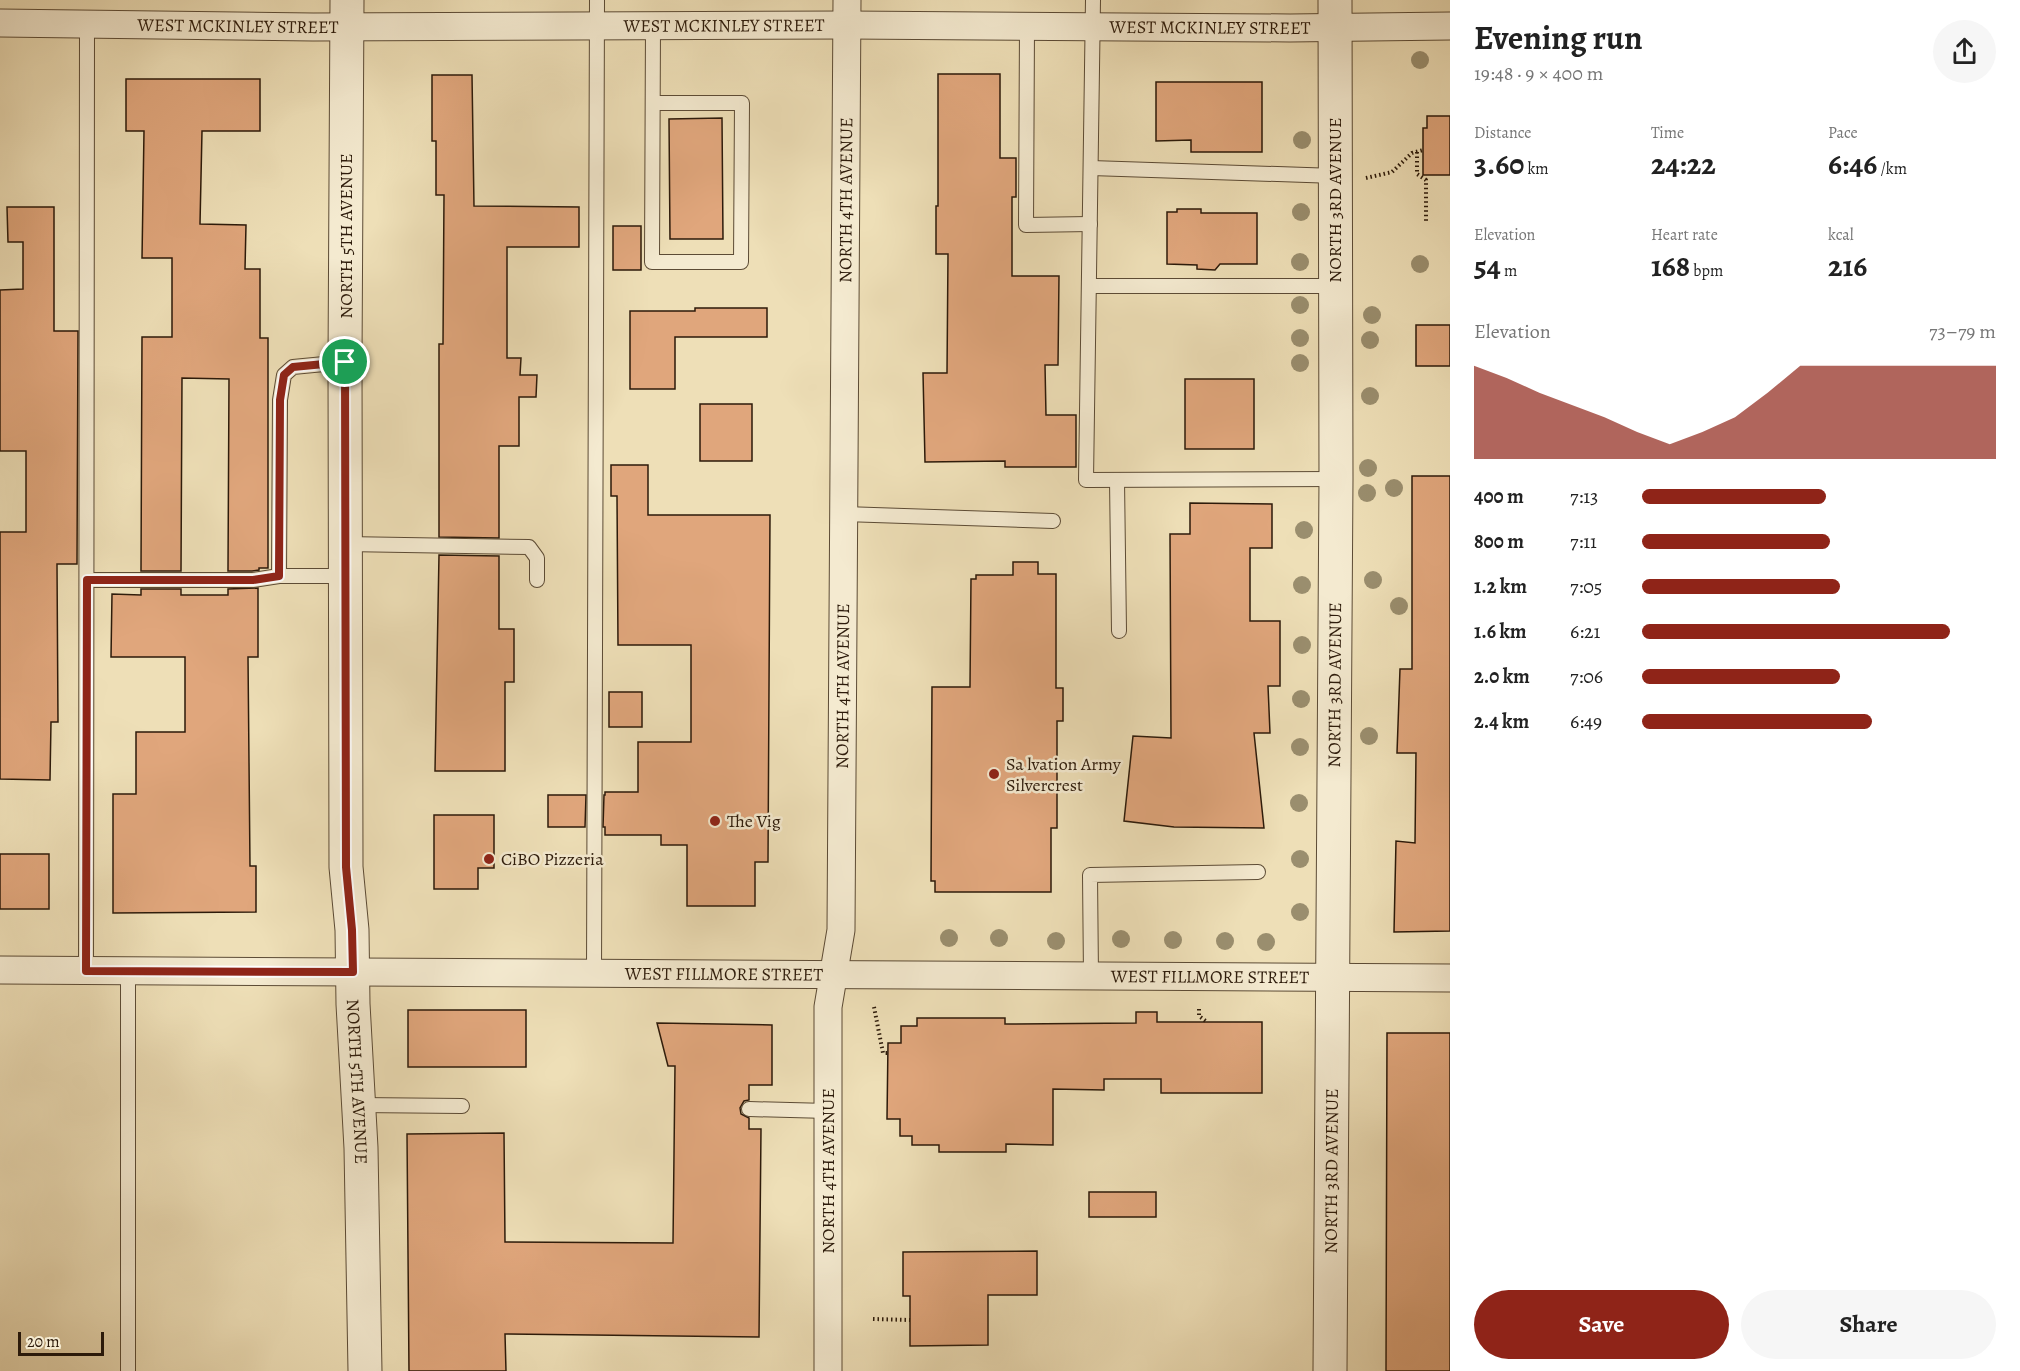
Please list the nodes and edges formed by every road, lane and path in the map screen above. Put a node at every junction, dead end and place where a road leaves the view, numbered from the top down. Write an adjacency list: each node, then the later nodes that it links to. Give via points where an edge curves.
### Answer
1 (848, 12): 8 (street, WEST MCKINLEY STREET); 9 (street, WEST MCKINLEY STREET); 23 (street, NORTH 4TH AVENUE)
2 (597, 13): 4 (street, WEST MCKINLEY STREET); 8 (street, WEST MCKINLEY STREET); 35 (lane)
3 (1093, 13): 5 (street, WEST MCKINLEY STREET); 9 (street, WEST MCKINLEY STREET); 14 (lane)
4 (347, 14): 7 (street, WEST MCKINLEY STREET); 20 (street, NORTH 5TH AVENUE)
5 (1335, 14): 10 (street, WEST MCKINLEY STREET); 15 (street, NORTH 3RD AVENUE)
6 (0, 22): 7 (street, WEST MCKINLEY STREET)
7 (87, 23): 27 (lane)
8 (653, 26): 11 (lane)
9 (1027, 26): 17 (lane, via 1026,225)
10 (1450, 26)
11 (653, 103): 11 (lane, via 652,262 741,262 742,103)
12 (1423, 150): 13 (path)
13 (1417, 152): 15 (path, via 1392,172); 16 (path, via 1417,174 1426,180)
14 (1091, 168): 15 (lane); 17 (lane)
15 (1349, 177): 19 (street, NORTH 3RD AVENUE)
16 (1426, 222)
17 (1090, 224): 18 (lane)
18 (1089, 286): 19 (lane); 22 (lane, via 1086,480)
19 (1336, 286): 21 (street, NORTH 3RD AVENUE)
20 (345, 362): 25 (street, NORTH 5TH AVENUE); 26 (lane, via 293,367 284,375 280,400)
21 (1336, 479): 22 (lane); 38 (street, NORTH 3RD AVENUE)
22 (1117, 480): 29 (lane)
23 (844, 514): 24 (lane); 36 (street, NORTH 4TH AVENUE, via 841,930)
24 (1053, 521)
25 (345, 560): 26 (lane); 28 (lane, via 529,547 537,558); 34 (street, NORTH 5TH AVENUE, via 346,867)
26 (279, 576): 27 (lane, via 253,580)
27 (87, 580): 32 (lane)
28 (537, 580)
29 (1119, 631)
30 (1258, 872): 37 (lane, via 1090,875)
31 (0, 970): 32 (street, WEST FILLMORE STREET)
32 (86, 971): 33 (street, WEST FILLMORE STREET)
33 (128, 971): 34 (street, WEST FILLMORE STREET); 50 (lane)
34 (353, 972): 35 (street, WEST FILLMORE STREET); 44 (street, NORTH 5TH AVENUE)
35 (594, 974): 36 (street, WEST FILLMORE STREET)
36 (834, 975): 37 (street, WEST FILLMORE STREET); 47 (street, NORTH 4TH AVENUE, via 828,1007)
37 (1091, 976): 38 (street, WEST FILLMORE STREET)
38 (1332, 977): 39 (street, WEST FILLMORE STREET); 53 (street, NORTH 3RD AVENUE)
39 (1450, 978)
40 (874, 1007): 43 (path, via 883,1053)
41 (1199, 1009): 42 (path, via 1199,1016)
42 (1207, 1022)
43 (888, 1053)
44 (359, 1105): 45 (lane); 51 (street, NORTH 5TH AVENUE)
45 (462, 1106)
46 (749, 1109): 47 (lane)
47 (828, 1111): 52 (street, NORTH 4TH AVENUE)
48 (873, 1319): 49 (path)
49 (910, 1320)
50 (128, 1371)
51 (365, 1371)
52 (828, 1371)
53 (1330, 1371)

